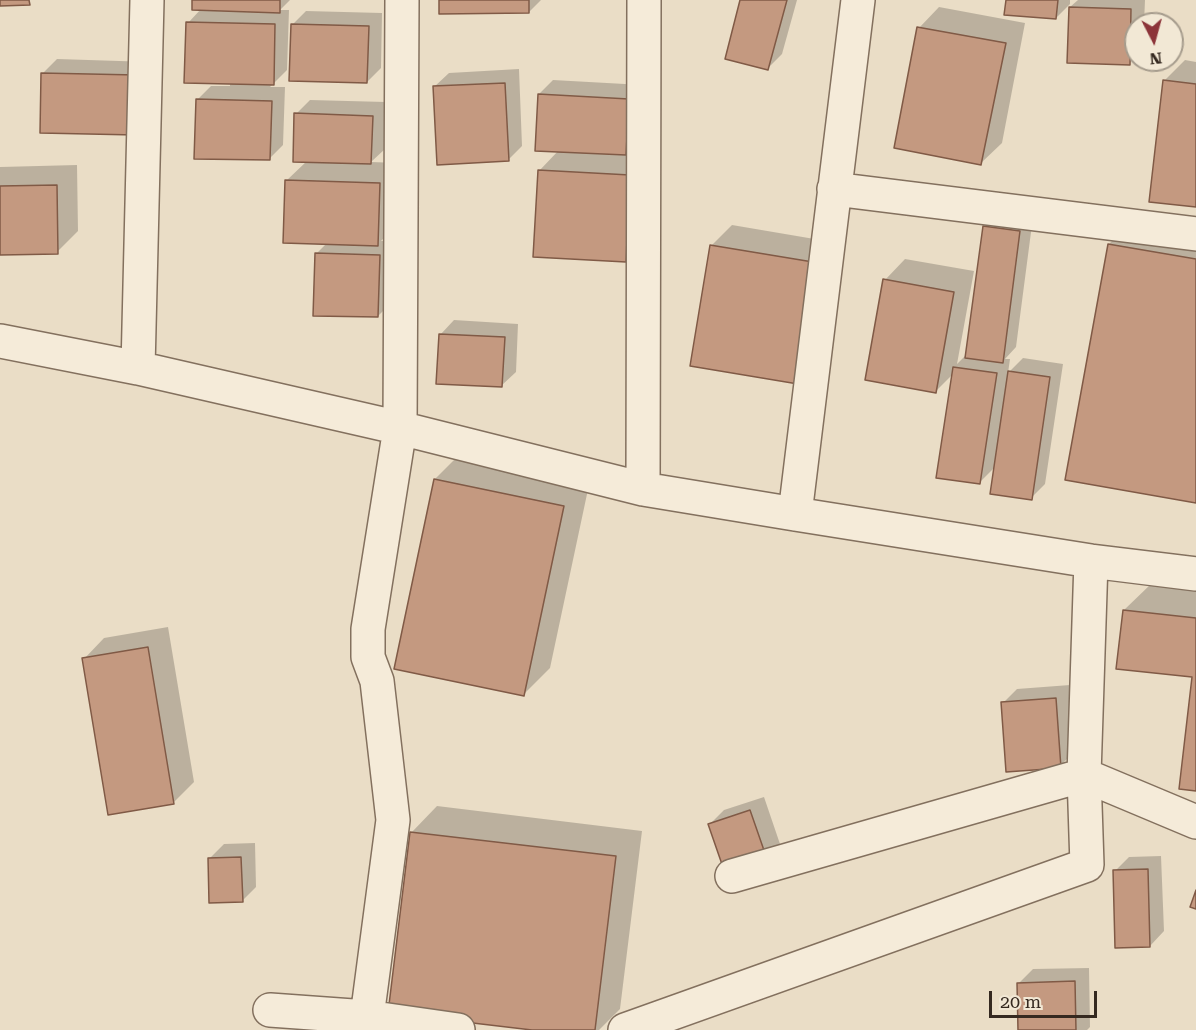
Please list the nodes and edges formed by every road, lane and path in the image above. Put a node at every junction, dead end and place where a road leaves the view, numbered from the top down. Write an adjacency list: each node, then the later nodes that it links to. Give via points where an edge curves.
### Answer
1 (147, 0): 8 (street)
2 (402, 0): 9 (street)
3 (644, 0): 10 (street)
4 (858, 0): 5 (street)
5 (834, 189): 6 (street); 11 (street)
6 (1196, 234)
7 (0, 341): 8 (street)
8 (138, 368): 9 (street)
9 (400, 428): 10 (street); 18 (street, via 368,629 368,657 379,699 393,820)
10 (643, 489): 11 (street)
11 (795, 514): 12 (street)
12 (1091, 561): 13 (street); 14 (street)
13 (1196, 574)
14 (1084, 775): 15 (street); 16 (street); 20 (street, via 1087,865)
15 (1196, 822)
16 (732, 876)
17 (270, 1010): 18 (street)
18 (367, 1017): 19 (street)
19 (458, 1030)
20 (625, 1030)

